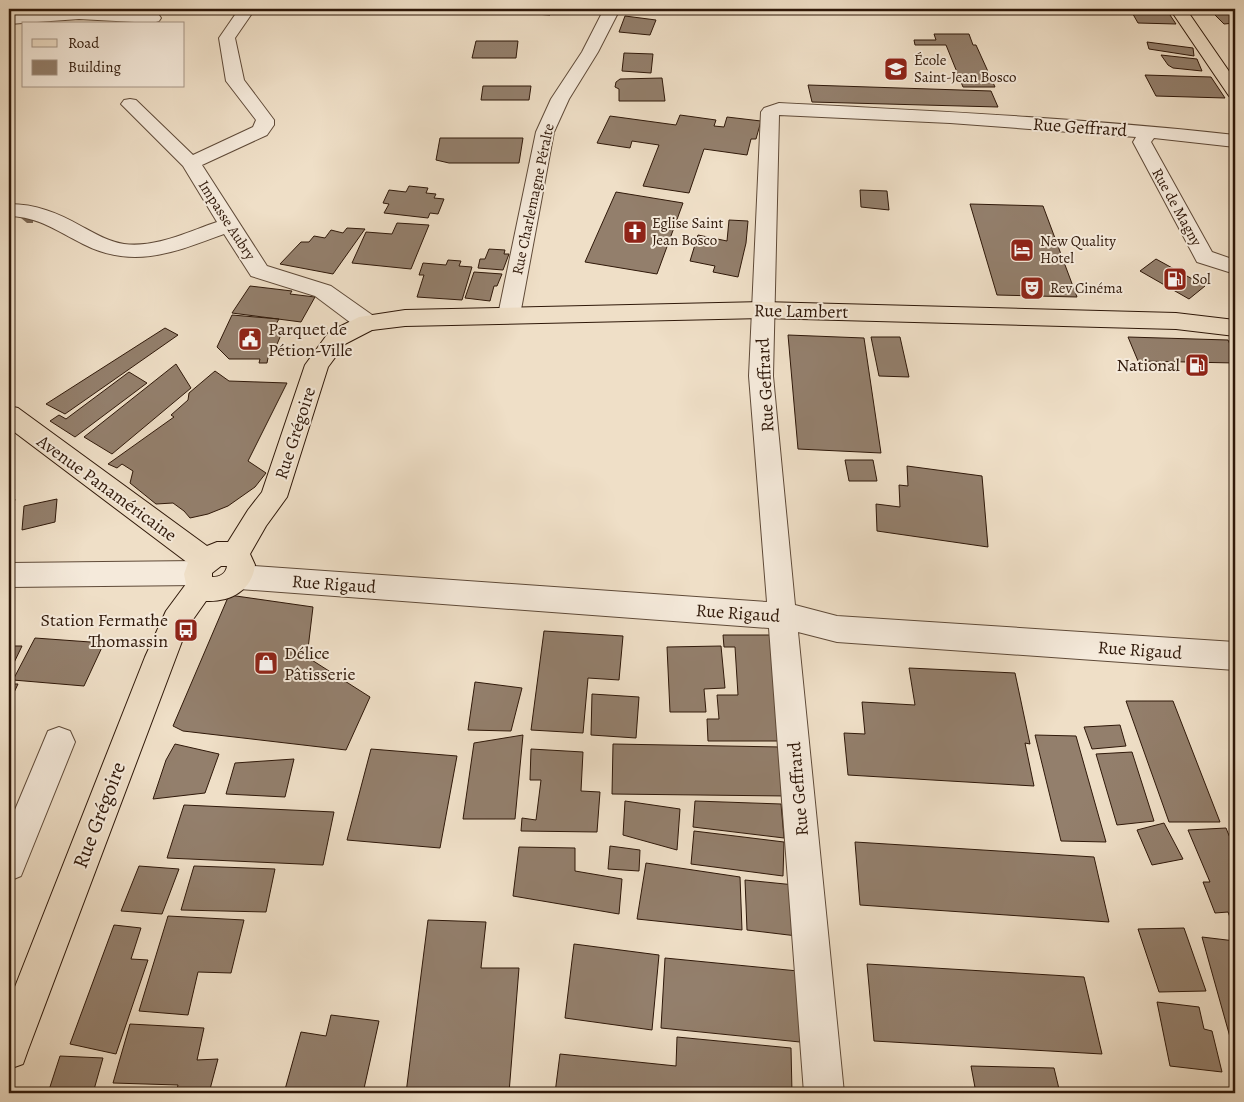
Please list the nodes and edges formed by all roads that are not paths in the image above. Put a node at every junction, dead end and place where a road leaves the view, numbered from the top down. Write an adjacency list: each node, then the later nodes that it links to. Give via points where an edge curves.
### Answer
1 (247, 9): 13 (street, via 227,38 235,81 265,120 265,125 260,131)
2 (612, 9): 18 (street, Rue Charlemagne Péralte, via 560,99 545,132)
3 (1178, 9): 9 (main road)
4 (1195, 9): 8 (main road)
5 (81, 11): 6 (street); 7 (street)
6 (153, 18)
7 (9, 19)
8 (1235, 68)
9 (1235, 92)
10 (130, 104): 13 (street, Impasse Aubry)
11 (1154, 132): 12 (street, Rue Geffrard); 16 (street, Rue de Magny, via 1146,135 1142,142 1204,257); 17 (street, Rue Geffrard, via 779,108 770,112)
12 (1235, 141)
13 (191, 163): 15 (street, Impasse Aubry)
14 (9, 210): 15 (street, via 45,215 102,246 124,251 149,251)
15 (228, 225): 19 (street, Impasse Aubry, via 259,270 323,291)
16 (1235, 267)
17 (763, 310): 18 (main road, Rue Lambert); 20 (main road, Rue Lambert, via 1176,321); 25 (street, Rue Geffrard, via 761,376)
18 (509, 315): 19 (main road, Rue Lambert, via 405,318)
19 (367, 323): 22 (main road, Rue Grégoire, via 338,338 317,365 274,497 257,518)
20 (1235, 328)
21 (9, 415): 23 (main road, Avenue Panaméricaine)
22 (237, 566): 23 (main road, via 217,554); 25 (street, Rue Rigaud)
23 (201, 573): 24 (street); 29 (main road, Rue Grégoire, via 160,657)
24 (9, 575)
25 (784, 616): 26 (street, Rue Rigaud, via 837,629); 30 (street, Rue Geffrard)
26 (1235, 656)
27 (59, 742): 28 (street)
28 (9, 864)
29 (9, 1050)
30 (824, 1093)

